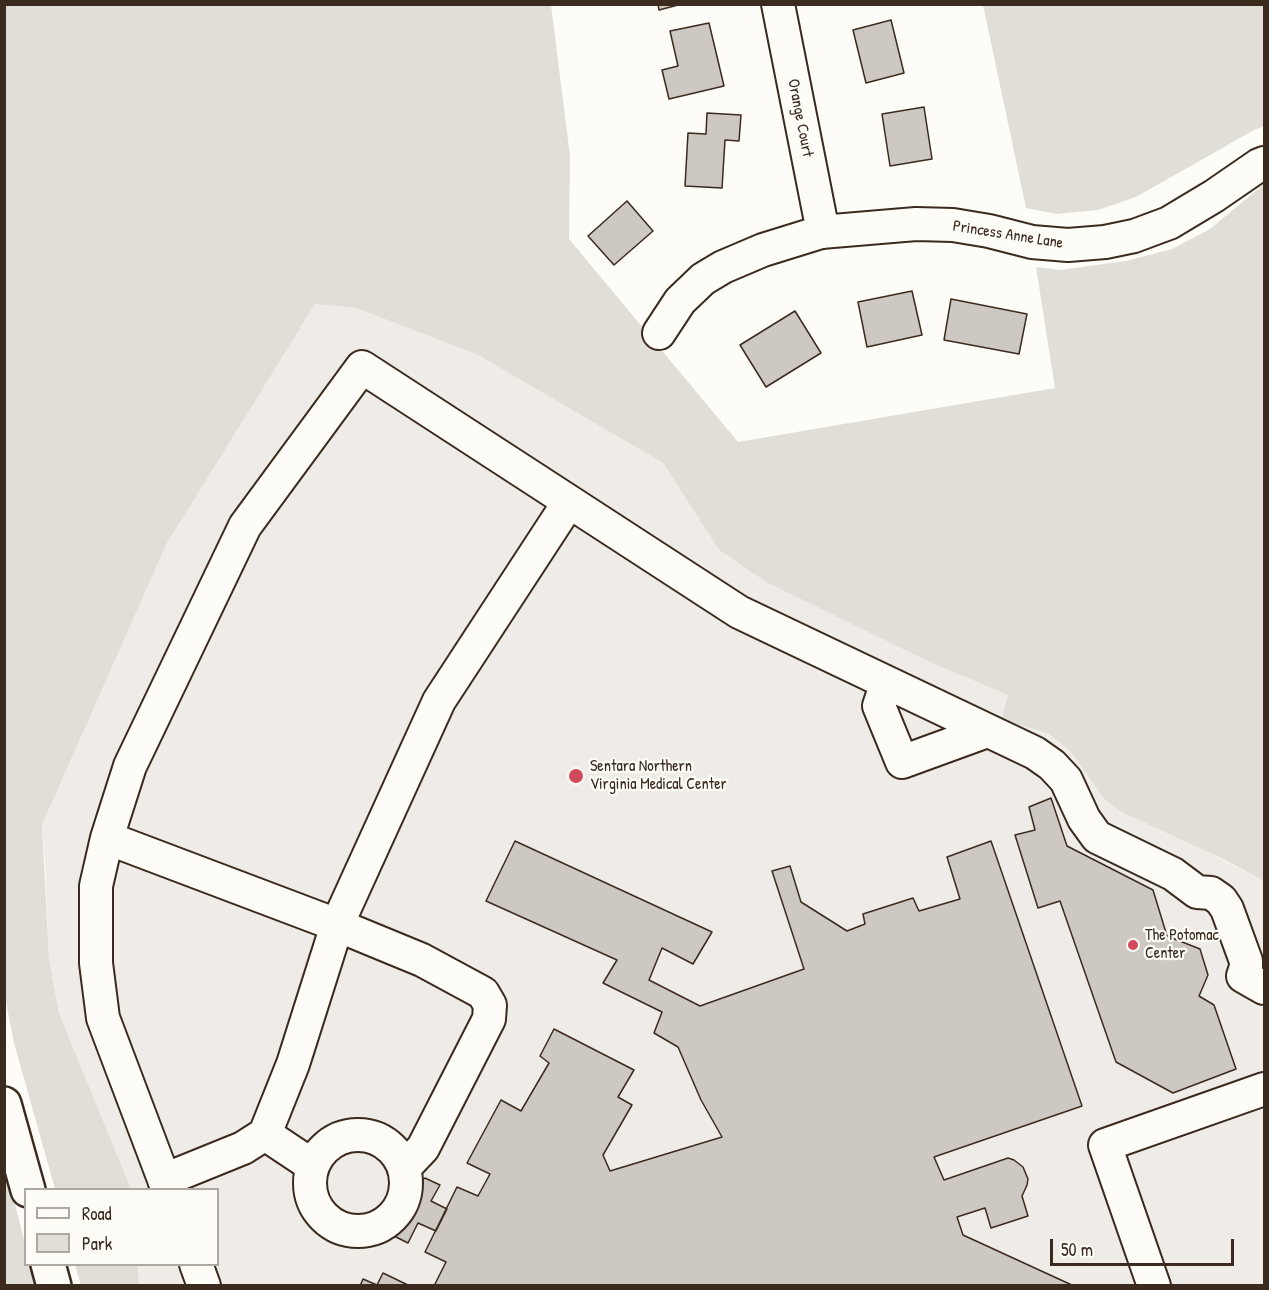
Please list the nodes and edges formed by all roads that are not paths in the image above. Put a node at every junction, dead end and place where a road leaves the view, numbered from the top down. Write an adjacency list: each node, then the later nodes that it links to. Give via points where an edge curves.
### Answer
1 (778, 4): 3 (street, Orange Court)
2 (1264, 163): 3 (street, Princess Anne Lane, via 1168,223 1105,242 1032,242 953,225)
3 (823, 232): 4 (street, Princess Anne Lane, via 763,250 712,273 680,301)
4 (659, 333)
5 (569, 502): 6 (street, via 738,612); 8 (street, via 362,367 245,526 130,766); 9 (street, via 439,701)
6 (891, 685): 7 (street); 7 (street, via 879,706 902,762)
7 (987, 731): 10 (street, via 1052,765 1066,780 1097,837 1173,874 1197,892 1211,893 1221,900 1246,961 1243,976)
8 (108, 838): 9 (street); 16 (street, via 96,886 96,963 103,1018)
9 (337, 925): 13 (street, via 293,1064); 15 (street, via 422,960 483,993 490,1005 489,1019 423,1148)
10 (1264, 988)
11 (1264, 1089): 22 (street, via 1105,1145)
12 (4, 1104): 17 (highway)
13 (265, 1134): 14 (street); 16 (street)
14 (313, 1166): 15 (street, via 320,1153 339,1138 365,1135 389,1146); 15 (street, via 310,1185 317,1208 335,1225 356,1231 371,1229 392,1216 405,1194)
15 (404, 1168)
16 (166, 1185)
17 (27, 1188)
18 (49, 1266): 20 (highway)
19 (197, 1266): 21 (street)
20 (54, 1286)
21 (204, 1286)
22 (1154, 1286)

